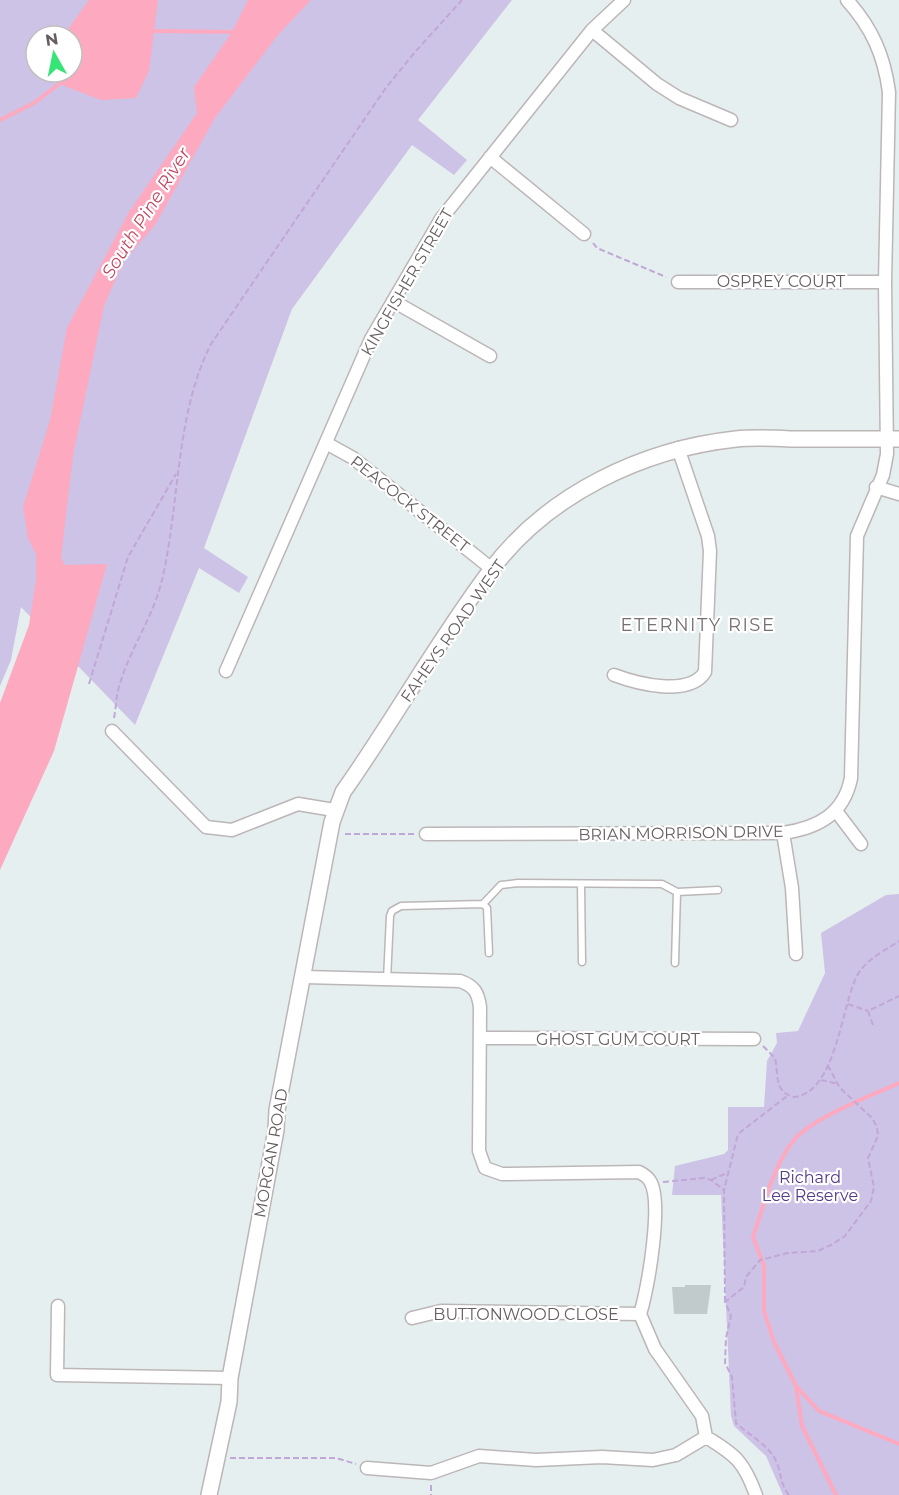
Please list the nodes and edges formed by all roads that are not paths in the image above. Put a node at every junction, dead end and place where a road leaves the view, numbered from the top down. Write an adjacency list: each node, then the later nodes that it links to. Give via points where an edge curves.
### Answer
1 (624, 0): 3 (street, KINGFISHER STREET)
2 (847, 0): 8 (street, via 874,37 885,64 889,92)
3 (592, 30): 4 (street, via 657,84); 5 (street, KINGFISHER STREET)
4 (731, 120)
5 (490, 157): 6 (street); 9 (street, KINGFISHER STREET, via 441,219)
6 (584, 234)
7 (678, 282): 8 (street, OSPREY COURT)
8 (885, 282): 11 (street)
9 (393, 301): 10 (street); 12 (street, KINGFISHER STREET, via 371,339)
10 (490, 356)
11 (893, 439): 13 (street, FAHEYS ROAD WEST, via 738,438); 14 (street)
12 (326, 442): 16 (street, PEACOCK STREET, via 353,458); 17 (street, KINGFISHER STREET)
13 (678, 448): 16 (street, FAHEYS ROAD WEST, via 599,480 560,505); 18 (street, via 710,551 705,672 699,682 685,686 638,684)
14 (876, 487): 15 (street); 21 (street, via 857,536 851,778 843,803)
15 (899, 494)
16 (492, 569): 20 (street, FAHEYS ROAD WEST)
17 (226, 671)
18 (614, 675)
19 (112, 731): 20 (street, via 206,827 232,830 298,804)
20 (334, 810): 33 (street, MORGAN ROAD)
21 (836, 811): 22 (street, BRIAN MORRISON DRIVE, via 813,827); 24 (street)
22 (783, 833): 23 (street, BRIAN MORRISON DRIVE); 30 (street, via 792,888)
23 (426, 834)
24 (861, 844)
25 (581, 885): 27 (lane, via 662,884); 28 (lane, via 501,885); 31 (lane)
26 (718, 890): 27 (lane)
27 (677, 892): 32 (lane)
28 (483, 904): 29 (lane, via 487,908); 34 (lane, via 396,908 390,916)
29 (489, 953)
30 (796, 954)
31 (582, 962)
32 (675, 963)
33 (304, 977): 34 (street); 40 (street, MORGAN ROAD)
34 (387, 980): 35 (street, via 469,984 478,997)
35 (482, 1038): 36 (street, GHOST GUM COURT); 38 (street, via 479,1151 485,1168 502,1174 639,1172 651,1184 653,1244)
36 (754, 1039)
37 (58, 1306): 40 (street, via 57,1375)
38 (640, 1314): 39 (street, BUTTONWOOD CLOSE, via 441,1311); 41 (street, via 655,1349 702,1416)
39 (411, 1318)
40 (230, 1378): 43 (street, MORGAN ROAD, via 230,1402)
41 (706, 1437): 42 (street, via 676,1455 653,1460 479,1456 431,1473); 44 (street, via 743,1464)
42 (367, 1468)
43 (209, 1495)
44 (756, 1495)

